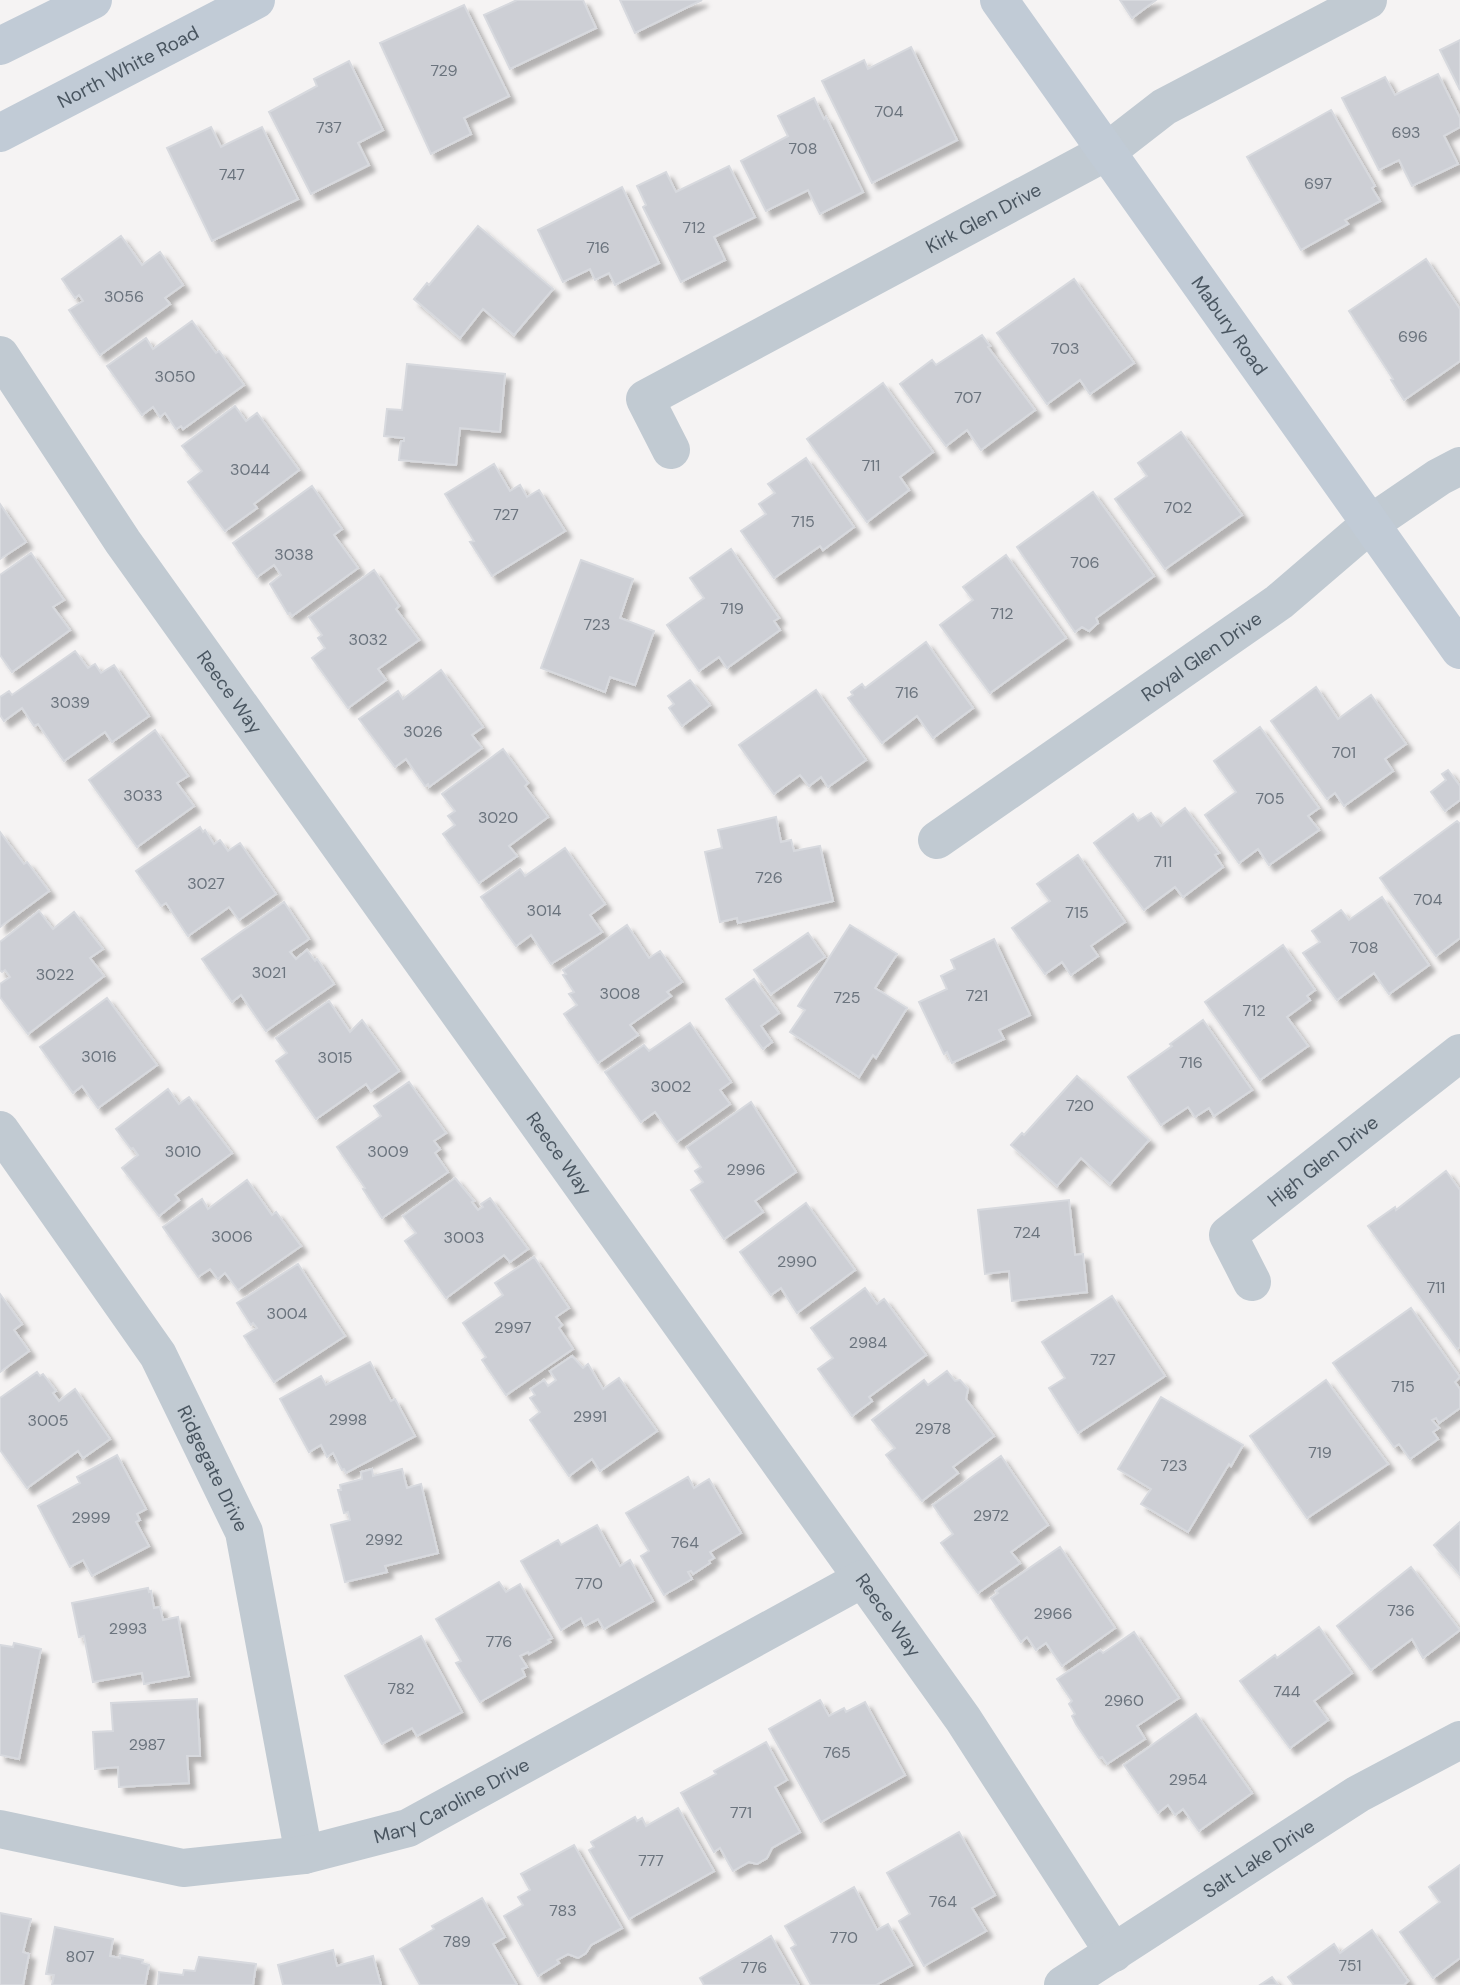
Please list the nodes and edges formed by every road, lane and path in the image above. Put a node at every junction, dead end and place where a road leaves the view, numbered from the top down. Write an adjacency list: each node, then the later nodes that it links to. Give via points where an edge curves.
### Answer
1 (93, 0): 5 (main road)
2 (256, 0): 6 (main road, North White Road)
3 (999, 0): 7 (main road, Mabury Road)
4 (1368, 0): 7 (street, Kirk Glen Drive, via 1164,107)
5 (0, 46)
6 (0, 133)
7 (1106, 152): 9 (street, Kirk Glen Drive, via 645,399); 11 (main road, Mabury Road)
8 (0, 355): 17 (street, Reece Way, via 122,542)
9 (671, 450)
10 (1460, 467): 11 (street, Royal Glen Drive)
11 (1370, 524): 12 (main road, Mabury Road); 13 (street, Royal Glen Drive, via 1279,602)
12 (1460, 650)
13 (937, 840)
14 (1460, 1053): 16 (street, High Glen Drive, via 1228,1235)
15 (0, 1130): 20 (street, Ridgegate Drive, via 158,1355 244,1532)
16 (1252, 1282)
17 (862, 1579): 20 (street, Mary Caroline Drive, via 408,1828); 21 (street, Reece Way, via 963,1719)
18 (1460, 1740): 21 (street, Salt Lake Drive, via 1358,1794)
19 (0, 1829): 20 (street, Mary Caroline Drive, via 183,1868)
20 (304, 1855)
21 (1114, 1953): 22 (street, Salt Lake Drive)
22 (1063, 1985)

